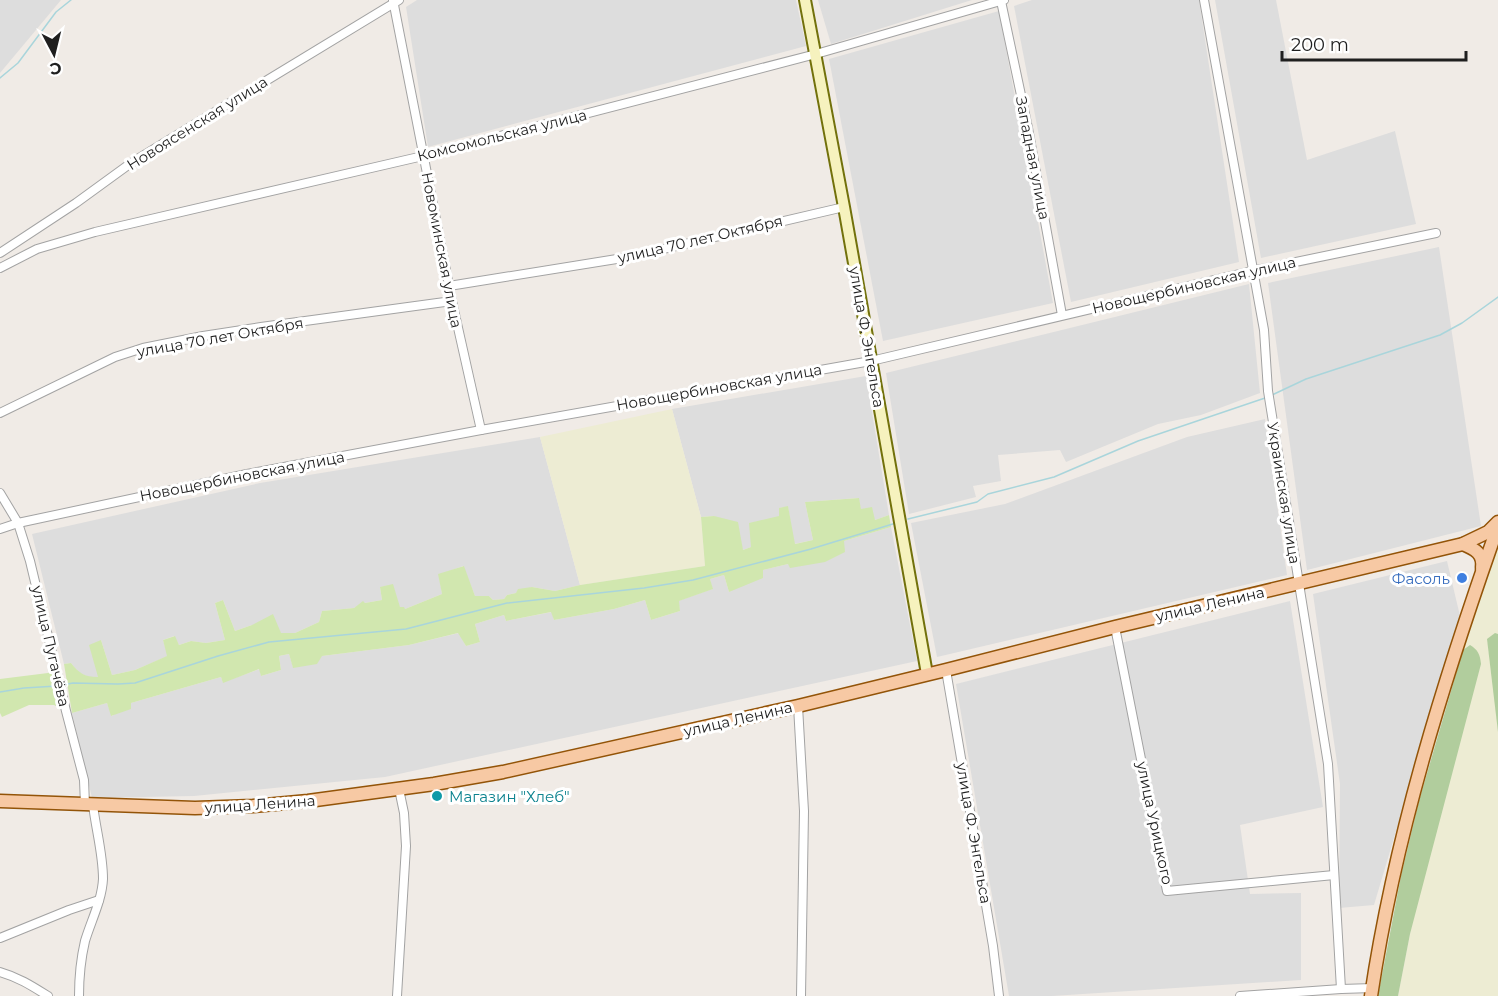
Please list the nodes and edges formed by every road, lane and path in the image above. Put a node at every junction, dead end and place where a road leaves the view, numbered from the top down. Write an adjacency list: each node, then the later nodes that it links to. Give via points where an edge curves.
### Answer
1 (805, 0): 5 (main road, улица Ф. Энгельса)
2 (1204, 0): 11 (street, Украинская улица)
3 (395, 1): 6 (street, Новоминская улица); 9 (street, Новоясенская улица, via 131,163)
4 (1002, 1): 5 (street, Комсомольская улица); 14 (street, Западная улица)
5 (816, 54): 6 (street, Комсомольская улица); 7 (main road, улица Ф. Энгельса)
6 (423, 156): 10 (street, Комсомольская улица, via 95,232 37,249); 12 (street, Новоминская улица)
7 (844, 207): 12 (street, улица 70 лет Октября, via 629,257); 15 (main road, улица Ф. Энгельса)
8 (1436, 232): 11 (street, Новощербиновская улица)
9 (0, 253)
10 (0, 268)
11 (1252, 271): 14 (street, Новощербиновская улица); 25 (street, Украинская улица, via 1264,330 1268,391)
12 (449, 286): 13 (street, Новоминская улица)
13 (452, 300): 16 (street, улица 70 лет Октября, via 143,348 115,357); 17 (street, Новоминская улица)
14 (1062, 315): 15 (street, Новощербиновская улица)
15 (871, 361): 17 (street, Новощербиновская улица); 28 (main road, улица Ф. Энгельса)
16 (0, 413)
17 (481, 430): 19 (street, Новощербиновская улица)
18 (0, 492): 19 (street, улица Пугачёва)
19 (18, 523): 21 (street, Новощербиновская улица); 32 (street, улица Пугачёва)
20 (1498, 524): 22 (main road); 23 (main road)
21 (0, 529)
22 (1463, 544): 23 (main road); 24 (main road, via 1481,557); 25 (main road, улица Ленина)
23 (1491, 545): 24 (main road)
24 (1481, 576): 38 (main road, via 1408,813)
25 (1298, 583): 26 (main road, улица Ленина); 33 (street, Украинская улица, via 1328,764)
26 (1115, 627): 27 (main road, улица Ленина); 33 (street, улица Урицкого, via 1167,891)
27 (946, 670): 28 (main road, улица Ленина); 43 (street, улица Ф. Энгельса)
28 (927, 674): 29 (main road, улица Ленина)
29 (798, 706): 30 (main road, улица Ленина, via 503,772); 42 (street, via 804,811)
30 (399, 789): 32 (main road, улица Ленина, via 253,806); 41 (street, via 406,846)
31 (0, 801): 32 (main road, улица Ленина)
32 (89, 805): 34 (street, улица Пугачёва, via 101,854 103,880)
33 (1334, 875): 37 (street, Украинская улица)
34 (99, 900): 35 (street); 40 (street, улица Пугачёва, via 85,942)
35 (0, 938)
36 (0, 972): 39 (street, via 23,980)
37 (1341, 989): 38 (street); 44 (street)
38 (1372, 992)
39 (48, 996)
40 (79, 996)
41 (397, 996)
42 (801, 996)
43 (999, 996)
44 (1240, 996)

